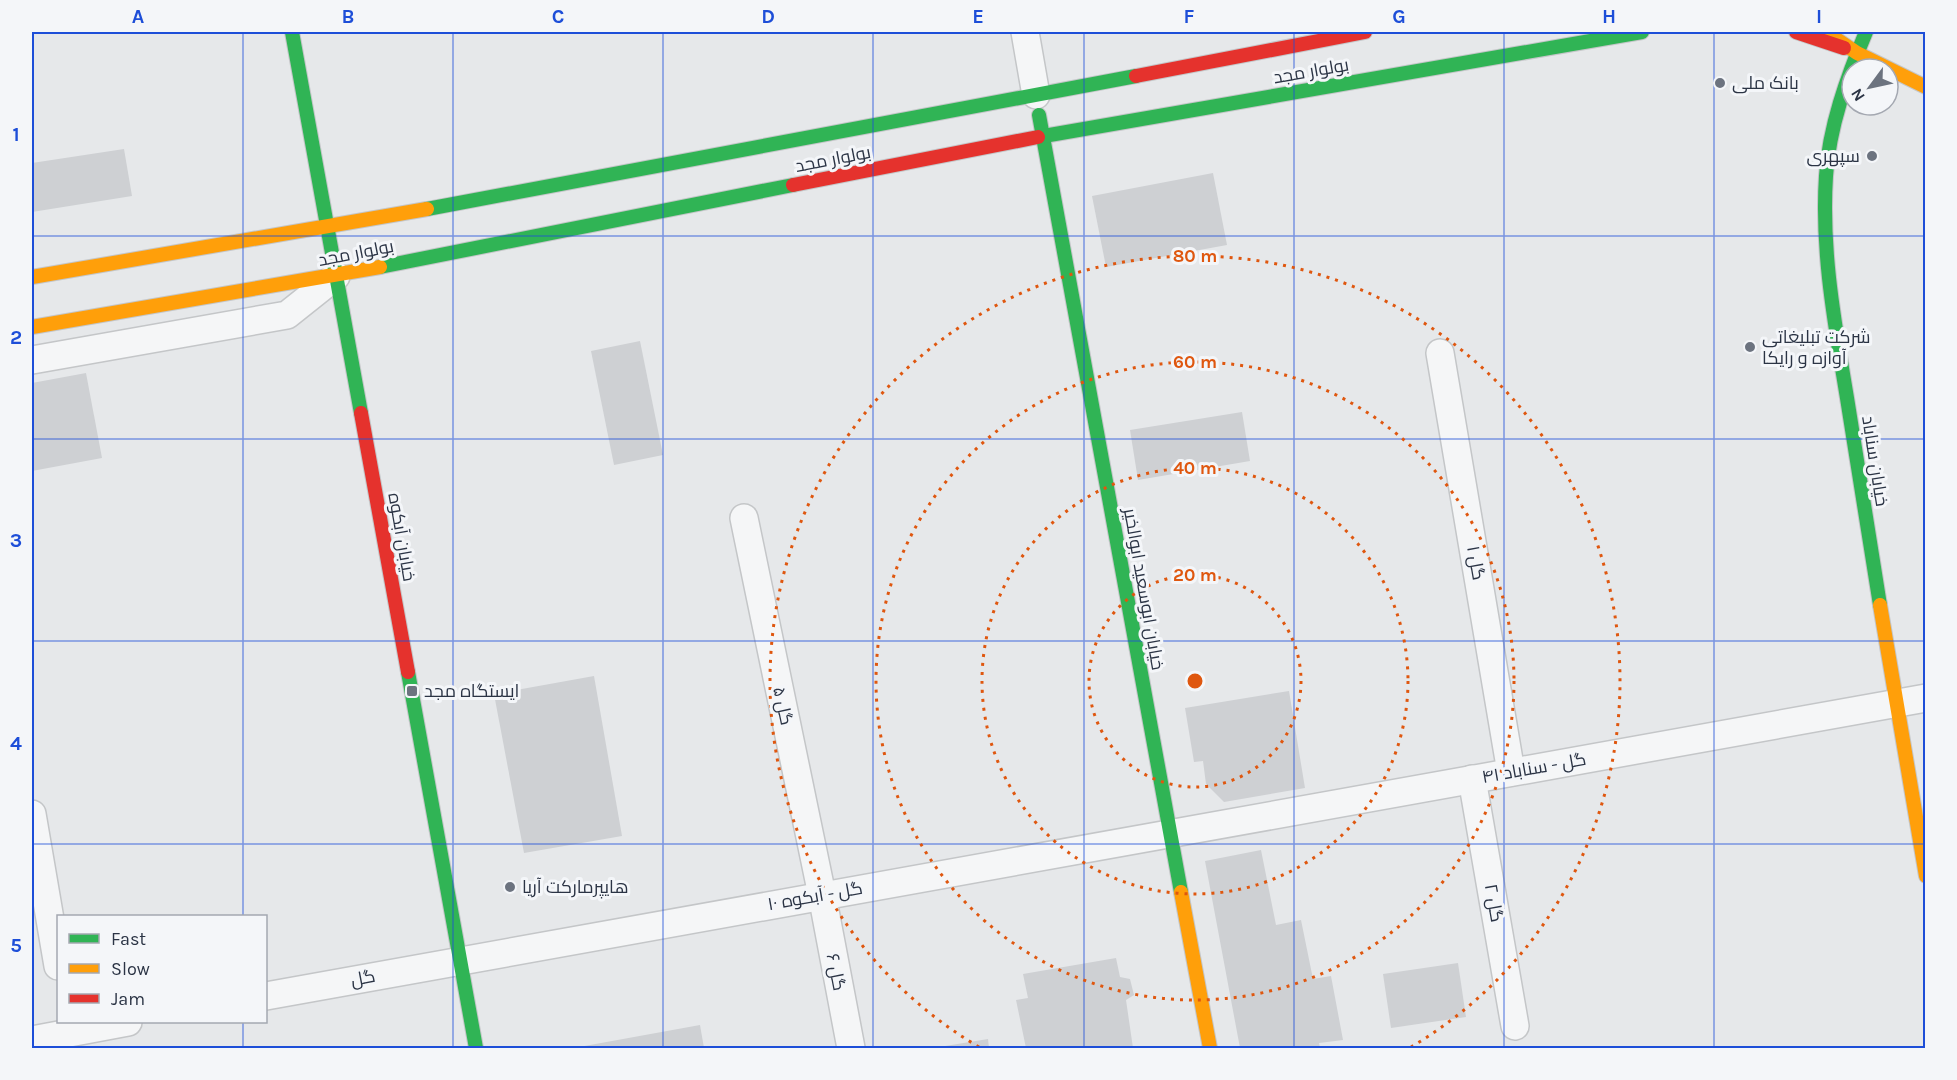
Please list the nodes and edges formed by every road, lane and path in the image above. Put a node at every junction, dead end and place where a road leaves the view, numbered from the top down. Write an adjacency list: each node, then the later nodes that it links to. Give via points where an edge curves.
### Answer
1 (292, 32): 13 (main road, خیابان آبکوه)
2 (1025, 32): 11 (street)
3 (1365, 32): 11 (main road, بولوار مجد)
4 (1642, 32): 12 (main road, بولوار مجد)
5 (1796, 32): 9 (main road)
6 (1826, 32): 9 (main road)
7 (1844, 32): 9 (main road)
8 (1866, 32): 9 (main road, خیابان سناباد)
9 (1857, 52): 10 (main road); 23 (main road, خیابان سناباد, via 1838,113 1826,174 1826,256)
10 (1926, 87)
11 (1036, 95): 12 (main road, خیابان ابوسعید ابوالخیر); 13 (main road, بولوار مجد)
12 (1042, 136): 15 (main road, بولوار مجد); 27 (main road, خیابان ابوسعید ابوالخیر)
13 (328, 227): 15 (main road, خیابان آبکوه); 16 (main road, بولوار مجد, via 255,244)
14 (264, 268): 17 (main road)
15 (336, 276): 17 (main road, بولوار مجد); 20 (street, via 287,315); 31 (main road, خیابان آبکوه)
16 (32, 277)
17 (259, 289): 18 (main road, بولوار مجد)
18 (32, 327)
19 (1440, 353): 24 (street, گل ۱)
20 (32, 360)
21 (744, 518): 29 (street, گل ۵)
22 (1926, 698): 23 (street, گل - سناباد ۴۱)
23 (1898, 703): 24 (street, گل - سناباد ۴۱); 28 (main road, خیابان سناباد)
24 (1511, 772): 25 (street, گل - سناباد ۴۱)
25 (1472, 779): 27 (street, گل - سناباد ۴۱); 34 (street, گل ۲)
26 (32, 814): 30 (street)
27 (1171, 833): 29 (street, گل - آبکوه ۱۰); 39 (main road, خیابان ابوسعید ابوالخیر)
28 (1926, 876)
29 (822, 895): 31 (street, گل - آبکوه ۱۰); 38 (street, گل ۶)
30 (57, 960)
31 (460, 960): 32 (street, گل); 37 (main road, خیابان آبکوه)
32 (267, 996)
33 (123, 1023): 35 (street)
34 (1515, 1026)
35 (71, 1034): 36 (street)
36 (32, 1040)
37 (476, 1048)
38 (851, 1048)
39 (1210, 1048)

